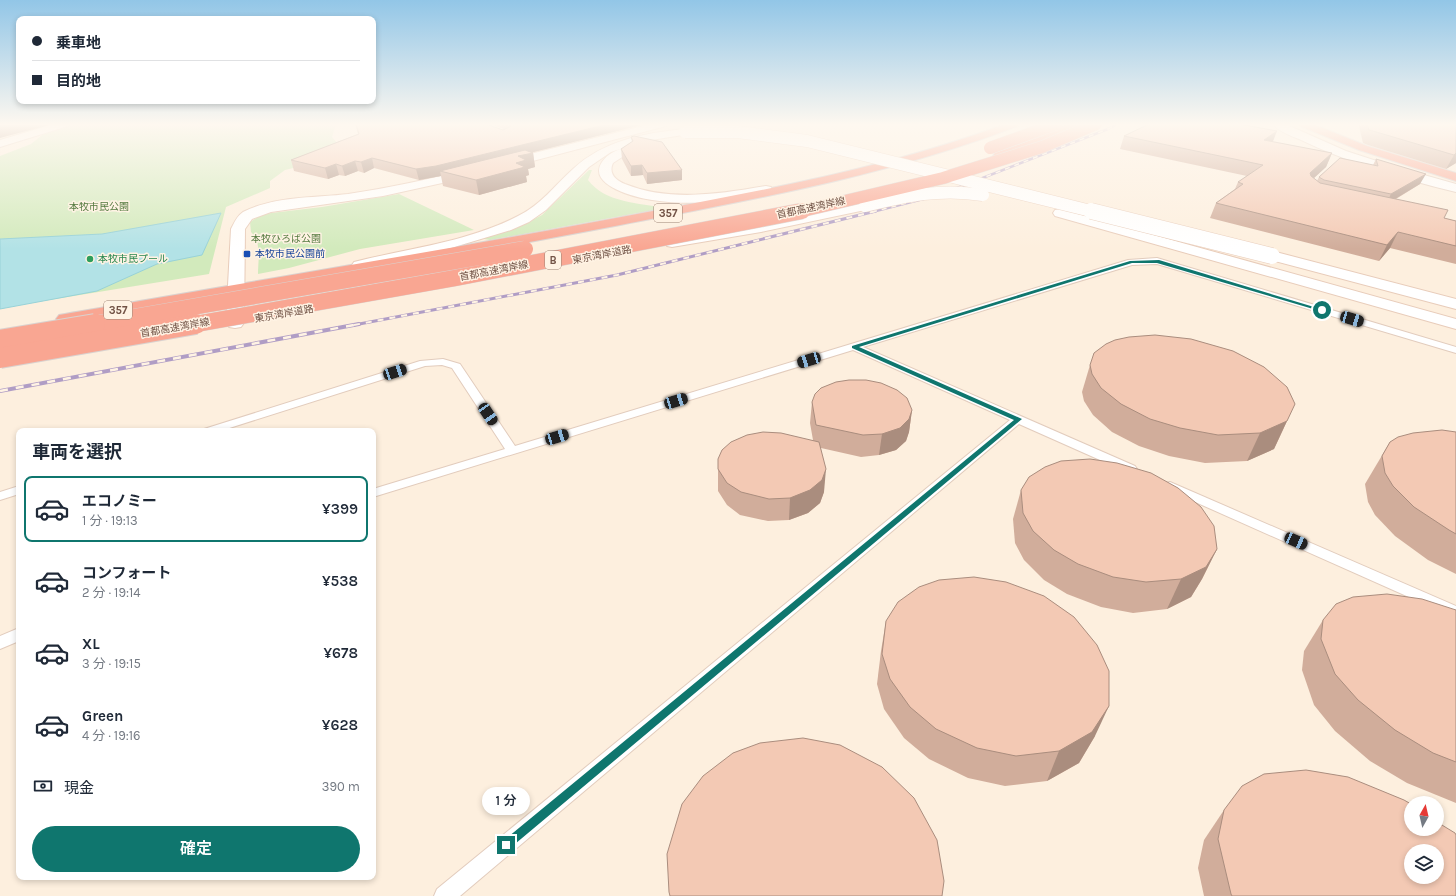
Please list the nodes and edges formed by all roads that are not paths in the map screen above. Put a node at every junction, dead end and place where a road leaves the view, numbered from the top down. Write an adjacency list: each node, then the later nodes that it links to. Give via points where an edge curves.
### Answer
1 (584, 166): 20 (street, via 537,212 508,226 464,240)
2 (606, 166): 15 (street, via 607,177 622,187 650,195 688,198 746,194)
3 (882, 166): 15 (highway, 357)
4 (887, 166): 18 (street, bridge)
5 (915, 166): 17 (street, bridge)
6 (930, 166): 26 (highway, 首都高速湾岸線 / B, bridge, via 771,203 447,264)
7 (971, 166): 19 (highway, 東京湾岸道路 / 357, via 872,196 791,216)
8 (982, 166): 29 (highway, 首都高速湾岸線 / B, bridge, via 943,178 788,214 455,278)
9 (990, 166): 17 (street, bridge, via 989,173 1008,185)
10 (1375, 166): 16 (street)
11 (1421, 166): 14 (highway)
12 (1425, 166): 14 (highway)
13 (483, 170): 21 (street, via 430,183 331,200 271,207 247,215 242,219 238,229)
14 (1456, 176)
15 (829, 179): 20 (highway, 357, via 674,212)
16 (1456, 188)
17 (1076, 206): 22 (street, bridge)
18 (1060, 213): 19 (street, bridge, via 981,195 954,191 930,192 761,228); 24 (street)
19 (600, 256): 23 (highway, 東京湾岸道路 / 357)
20 (315, 276): 21 (highway, 357)
21 (236, 290): 23 (street); 25 (highway, 357)
22 (1456, 304)
23 (234, 323): 30 (highway, 東京湾岸道路 / 357)
24 (1456, 324)
25 (0, 331)
26 (0, 340)
27 (854, 347): 28 (lane, via 1132,262 1157,261); 31 (lane); 33 (lane)
28 (1456, 350)
29 (0, 358)
30 (0, 365)
31 (1018, 419): 34 (lane); 42 (lane)
32 (218, 428): 33 (lane, via 424,363 443,362 456,366)
33 (513, 451): 37 (lane)
34 (1142, 474)
35 (1157, 480): 39 (lane)
36 (16, 491): 38 (lane)
37 (376, 492)
38 (0, 496)
39 (1456, 612)
40 (16, 635): 41 (lane)
41 (0, 643)
42 (444, 896)

